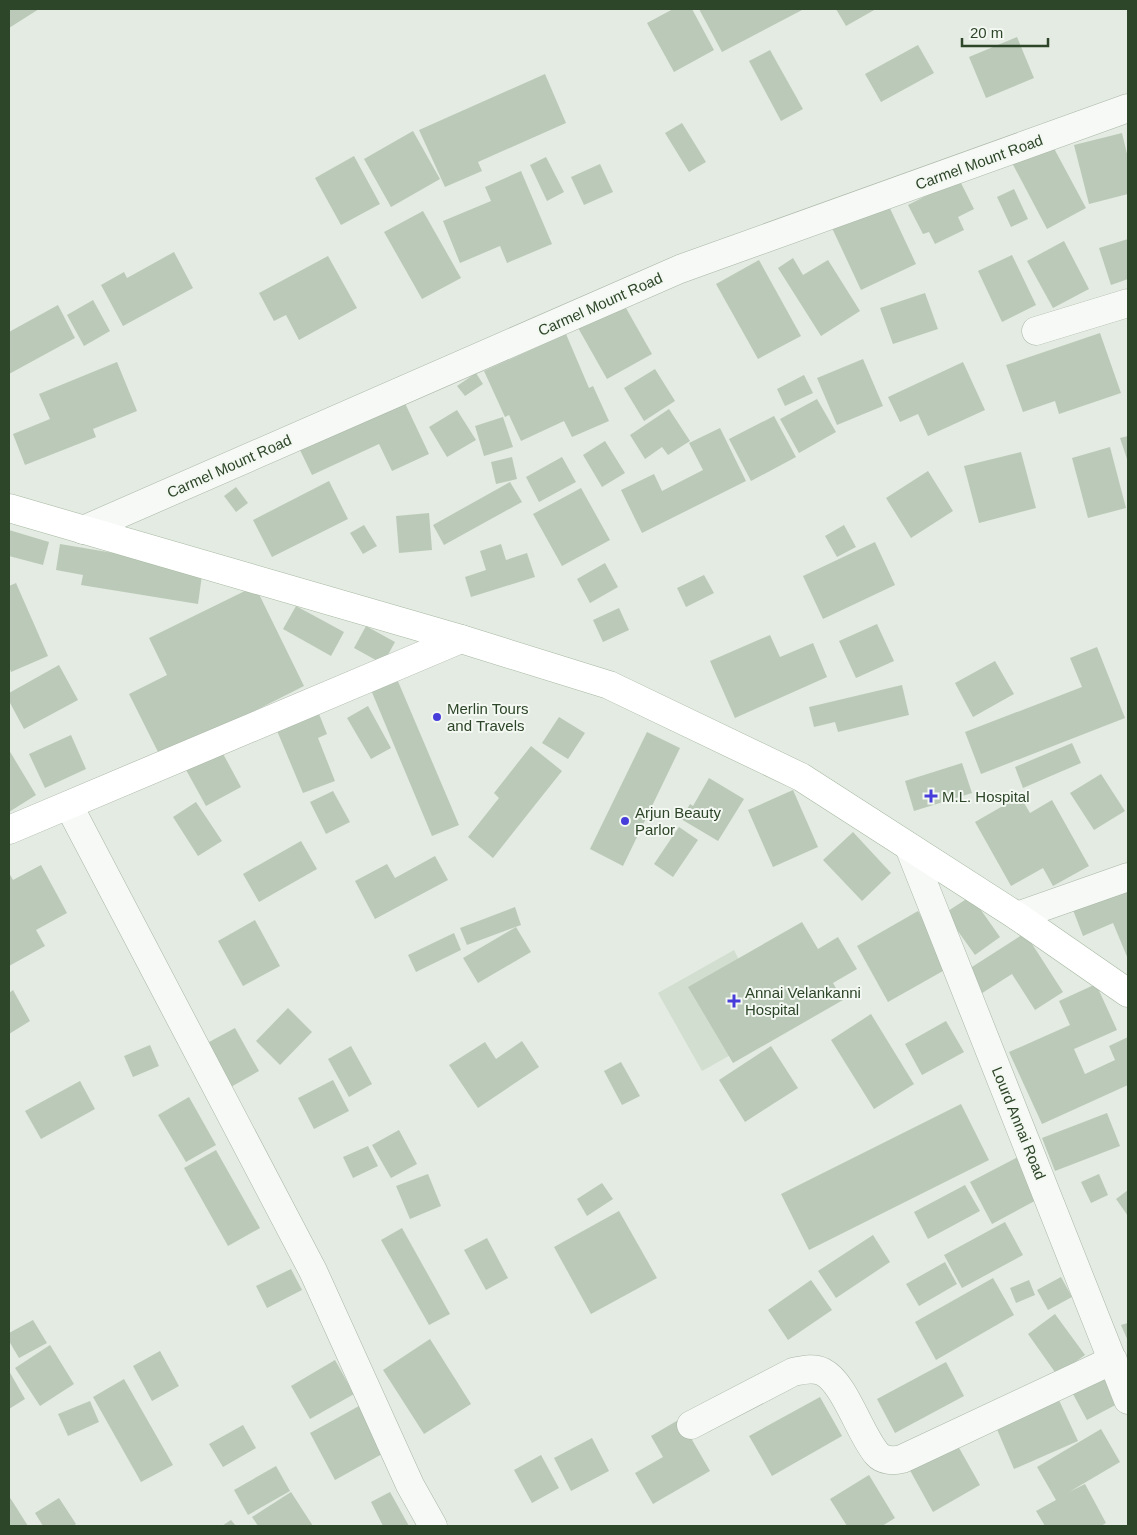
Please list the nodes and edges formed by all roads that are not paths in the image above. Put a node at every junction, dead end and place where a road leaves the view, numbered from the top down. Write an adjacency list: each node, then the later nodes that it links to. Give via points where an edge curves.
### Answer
1 (1128, 108): 5 (street, Carmel Mount Road, via 680,269)
2 (1128, 303): 3 (street)
3 (1036, 331)
4 (9, 508): 5 (main road)
5 (83, 530): 6 (main road)
6 (461, 639): 7 (main road); 9 (main road, via 609,685 801,777)
7 (68, 806): 8 (main road); 16 (street, via 314,1271 410,1485)
8 (9, 830)
9 (909, 847): 11 (main road); 13 (street, Lourd Annai Road)
10 (1128, 878): 11 (street)
11 (1016, 916): 12 (main road)
12 (1128, 993)
13 (1113, 1360): 14 (street, Lourd Annai Road); 15 (street, via 892,1461 877,1455 836,1383 824,1372 809,1368 793,1372)
14 (1128, 1400)
15 (691, 1425)
16 (433, 1526)

